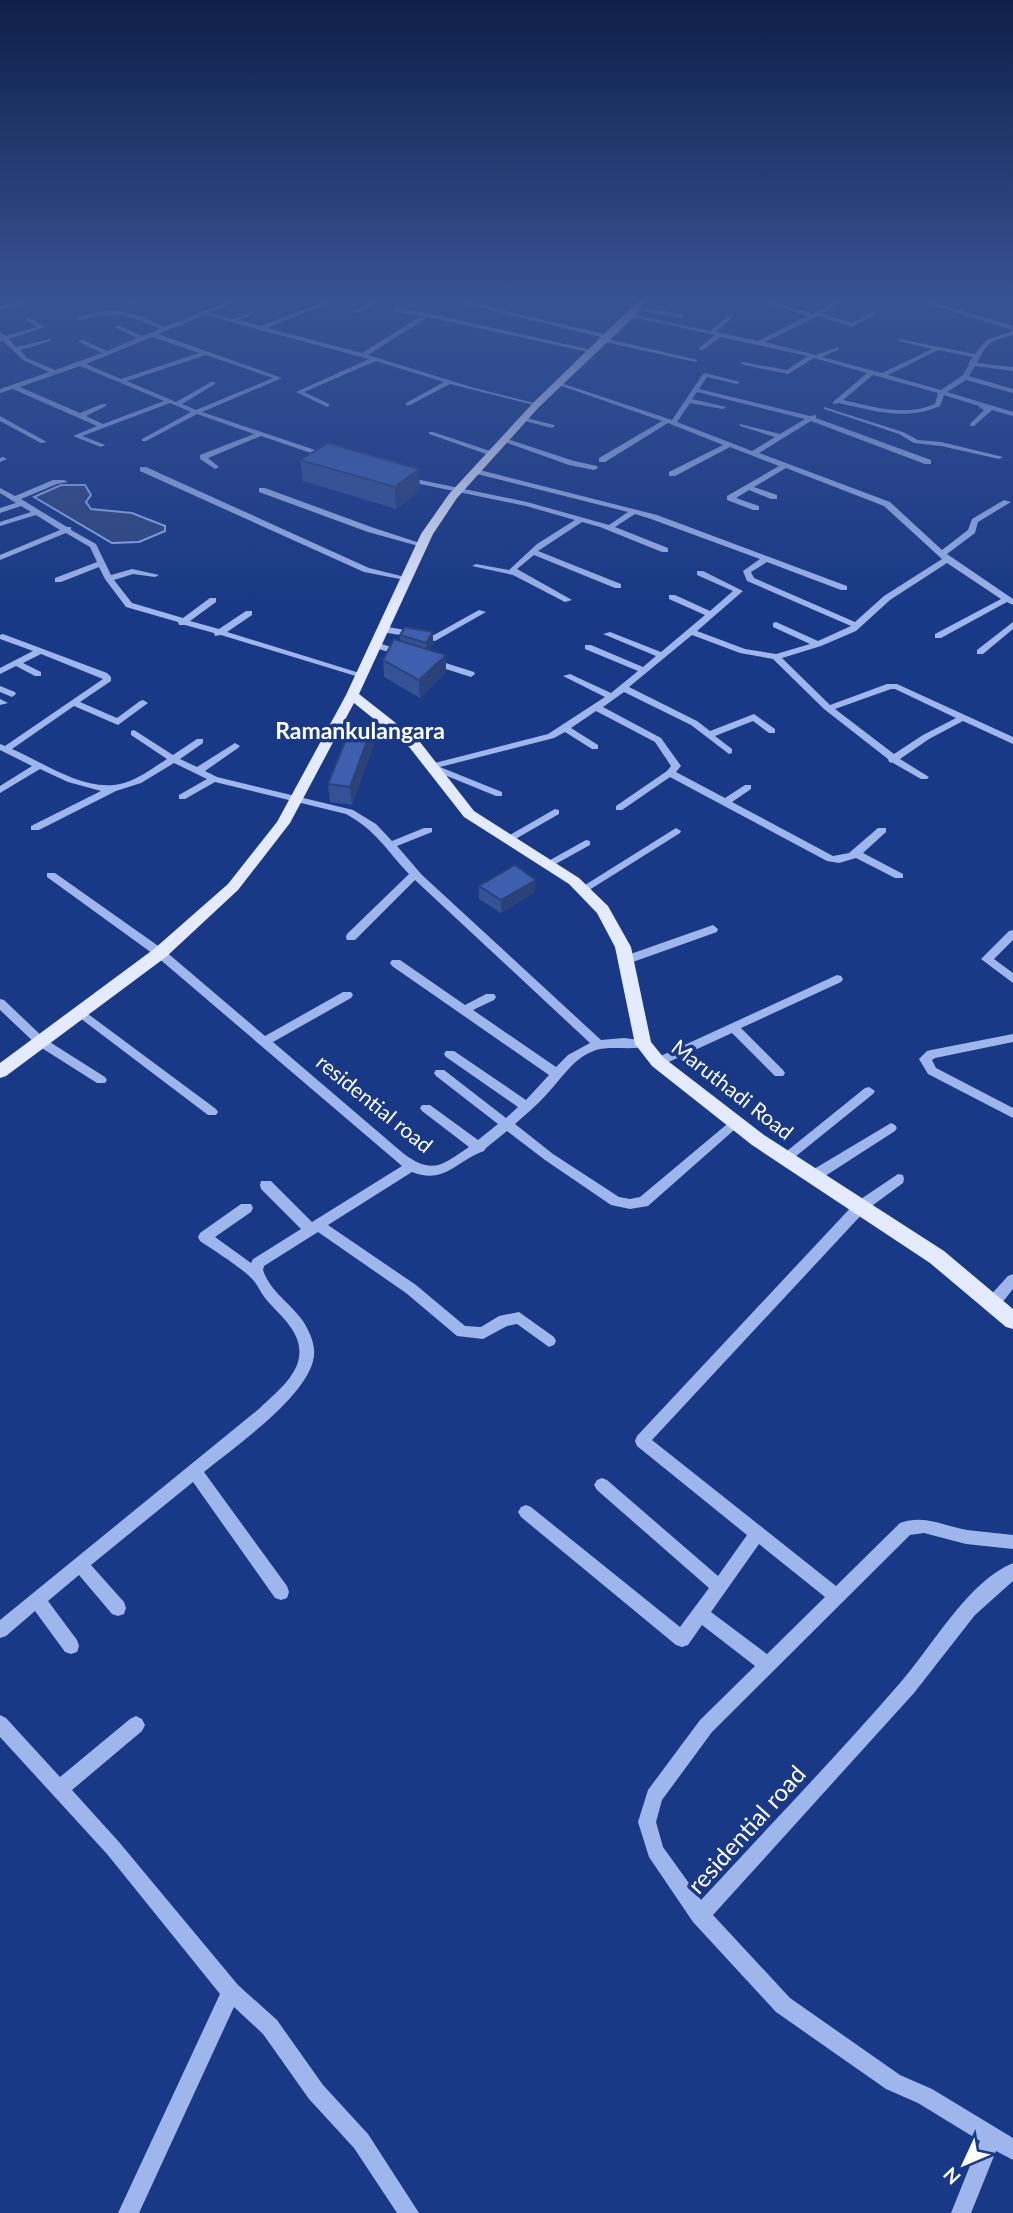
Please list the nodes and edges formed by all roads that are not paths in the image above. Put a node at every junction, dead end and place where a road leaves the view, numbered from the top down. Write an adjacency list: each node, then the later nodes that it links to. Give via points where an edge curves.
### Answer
1 (54, 404): 20 (street)
2 (170, 404): 28 (street)
3 (177, 404): 18 (street)
4 (215, 404): 18 (street)
5 (618, 404): 24 (street)
6 (687, 404): 24 (street)
7 (708, 404): 16 (street)
8 (755, 404): 22 (street)
9 (832, 404): 17 (street)
10 (855, 404): 11 (street, via 920,413)
11 (938, 404)
12 (975, 404): 27 (street, via 989,409)
13 (980, 404): 19 (street)
14 (104, 405): 20 (street)
15 (536, 405): 23 (main road)
16 (723, 407)
17 (826, 408): 22 (street); 42 (street, via 916,442)
18 (196, 412): 31 (street); 34 (street)
19 (1013, 414)
20 (80, 416): 28 (street)
21 (0, 418): 25 (street)
22 (811, 418): 33 (street); 44 (street)
23 (523, 419): 29 (street); 35 (main road)
24 (670, 422): 38 (street); 43 (street)
25 (11, 424): 30 (street); 36 (street)
26 (742, 425): 33 (street)
27 (972, 425)
28 (103, 426): 37 (street, via 76,436)
29 (552, 426)
30 (0, 427)
31 (262, 433): 41 (street); 46 (street, via 203,457)
32 (431, 433): 39 (street)
33 (781, 436): 40 (street)
34 (144, 440)
35 (504, 440): 39 (main road); 47 (street)
36 (43, 442)
37 (101, 444)
38 (728, 445): 40 (street); 50 (street)
39 (492, 453): 49 (main road)
40 (752, 454): 45 (street)
41 (332, 457)
42 (999, 457)
43 (602, 460)
44 (928, 462)
45 (784, 466): 53 (street); 71 (street, via 887,504)
46 (215, 467)
47 (594, 468)
48 (143, 470): 79 (street, via 367,570)
49 (476, 471): 56 (main road); 62 (street)
50 (672, 474)
51 (394, 475): 56 (street)
52 (64, 482): 58 (street)
53 (748, 487): 57 (street); 60 (street, via 730,498)
54 (0, 490): 58 (street)
55 (262, 490): 68 (street)
56 (458, 491): 64 (street); 68 (main road)
57 (774, 497)
58 (19, 501): 61 (street); 63 (street)
59 (1007, 502): 71 (street, via 975,521 972,531)
60 (757, 508)
61 (0, 511)
62 (635, 511): 66 (street); 73 (street)
63 (38, 512): 65 (street); 67 (street)
64 (581, 519): 66 (street); 70 (street)
65 (0, 524)
66 (610, 527): 69 (street)
67 (68, 529): 72 (street); 74 (street, via 93,546)
68 (422, 545): 79 (main road)
69 (665, 550)
70 (533, 552): 76 (street, via 513,569); 83 (street)
71 (945, 556): 89 (street); 96 (street)
72 (0, 558)
73 (768, 558): 81 (street, via 747,571); 84 (street)
74 (101, 563): 80 (street); 82 (street)
75 (476, 566): 76 (street)
76 (515, 573): 88 (street)
77 (700, 573): 85 (street)
78 (155, 575): 80 (street, via 132,571)
79 (405, 578): 97 (main road)
80 (109, 579): 93 (street, via 129,605)
81 (750, 579): 85 (street); 96 (street)
82 (58, 580)
83 (618, 586)
84 (844, 588)
85 (739, 591): 92 (street)
86 (672, 597): 92 (street)
87 (213, 600): 93 (street)
88 (568, 600)
89 (1009, 602): 101 (street)
90 (482, 612): 97 (street, via 435,638)
91 (249, 613): 99 (street)
92 (711, 615): 98 (street)
93 (182, 623): 99 (street)
94 (776, 625): 103 (street)
95 (1013, 625): 107 (street)
96 (857, 626): 103 (street)
97 (382, 629): 104 (main road)
98 (690, 631): 108 (street); 110 (street, via 743,651)
99 (218, 634): 117 (street)
100 (607, 634): 108 (street)
101 (938, 636)
102 (3, 637): 106 (street)
103 (818, 644): 110 (street)
104 (375, 645): 109 (street); 117 (main road)
105 (588, 647): 113 (street)
106 (40, 651): 112 (street); 124 (street, via 108,679)
107 (980, 652)
108 (662, 655): 113 (street)
109 (411, 656)
110 (776, 657): 127 (street)
111 (423, 659): 116 (street)
112 (16, 663): 114 (street); 115 (street)
113 (644, 670): 119 (street)
114 (0, 671)
115 (38, 674)
116 (471, 674)
117 (362, 675): 122 (main road)
118 (567, 676): 123 (street)
119 (622, 688): 123 (street); 132 (street)
120 (0, 689): 121 (street)
121 (12, 694)
122 (352, 695): 142 (main road, Maruthadi Road, via 415,745); 152 (main road)
123 (612, 697): 126 (street)
124 (75, 703): 125 (street, via 118,722); 137 (street)
125 (143, 703)
126 (595, 707): 129 (street); 144 (street, via 658,740 676,766)
127 (829, 708): 128 (street, via 890,687); 140 (street)
128 (964, 717): 134 (street); 140 (street)
129 (565, 728): 136 (street); 142 (street, via 551,736)
130 (772, 731): 132 (street, via 754,717)
131 (134, 733): 139 (street)
132 (711, 734): 138 (street)
133 (200, 741): 139 (street)
134 (1013, 741)
135 (235, 746): 143 (street)
136 (595, 747)
137 (2, 748): 141 (street)
138 (729, 751)
139 (173, 760): 143 (street); 148 (street, via 136,782)
140 (892, 760): 145 (street)
141 (40, 765): 148 (street, via 82,783); 149 (street)
142 (430, 767): 150 (street); 160 (main road, Maruthadi Road, via 469,814)
143 (198, 771): 146 (street)
144 (670, 773): 153 (street); 154 (street)
145 (924, 777)
146 (214, 779): 151 (street); 152 (street)
147 (748, 787): 153 (street)
148 (112, 789): 156 (street)
149 (0, 790)
150 (499, 794)
151 (182, 797)
152 (295, 799): 162 (street, via 365,819); 172 (main road, via 283,823 233,887)
153 (725, 803): 163 (street, via 831,859 841,862)
154 (619, 807)
155 (555, 812): 160 (street)
156 (35, 828)
157 (428, 830): 162 (street)
158 (881, 830): 163 (street)
159 (676, 831): 168 (street)
160 (508, 839): 164 (main road, Maruthadi Road)
161 (586, 843): 164 (street)
162 (391, 845): 165 (street)
163 (855, 853): 167 (street)
164 (548, 864): 168 (main road, Maruthadi Road)
165 (415, 874): 171 (street); 187 (street)
166 (51, 875): 172 (street, residential road)
167 (900, 876)
168 (582, 890): 173 (main road, Maruthadi Road, via 603,910)
169 (713, 929): 173 (street)
170 (1013, 934): 176 (street, via 987,959)
171 (351, 937)
172 (160, 953): 181 (main road); 185 (street, residential road)
173 (626, 960): 186 (main road, Maruthadi Road)
174 (396, 963): 180 (street)
175 (837, 979): 182 (street)
176 (1013, 979)
177 (347, 995): 185 (street)
178 (490, 996): 180 (street)
179 (0, 1003): 184 (street)
180 (464, 1010): 193 (street)
181 (80, 1012): 184 (main road); 198 (street)
182 (733, 1027): 189 (street); 192 (street)
183 (1013, 1038): 199 (street, via 925,1059 932,1071)
184 (41, 1042): 190 (main road); 194 (street)
185 (264, 1042): 205 (street, residential road)
186 (643, 1044): 187 (street, residential road, via 612,1041); 189 (main road, Maruthadi Road)
187 (599, 1045): 193 (street, residential road, via 572,1058)
188 (450, 1054): 196 (street)
189 (658, 1062): 200 (main road, Maruthadi Road)
190 (0, 1072)
191 (440, 1073): 201 (street)
192 (779, 1073)
193 (557, 1074): 196 (street, residential road)
194 (101, 1080)
195 (869, 1091): 204 (street)
196 (525, 1105): 201 (street, residential road)
197 (426, 1108): 203 (street)
198 (212, 1112)
199 (1013, 1113)
200 (736, 1123): 201 (street, via 643,1202 630,1204 616,1201); 204 (main road, Maruthadi Road)
201 (505, 1124): 203 (street, residential road)
202 (891, 1128): 206 (street)
203 (480, 1148): 205 (street, residential road, via 440,1170 426,1172)
204 (786, 1158): 206 (main road, Maruthadi Road)
205 (412, 1166): 211 (street)
206 (814, 1176): 209 (main road, Maruthadi Road)
207 (898, 1180): 209 (street)
208 (266, 1185): 211 (street)
209 (860, 1207): 214 (main road, Maruthadi Road, via 937,1257); 220 (street, via 642,1441)
210 (246, 1208): 212 (street, via 205,1237)
211 (314, 1227): 212 (street, via 264,1258); 216 (street, via 411,1289 462,1332 483,1333 504,1320 519,1318)
212 (257, 1275): 217 (street, via 302,1331 304,1370 265,1413)
213 (1013, 1280): 214 (street)
214 (992, 1303): 215 (main road, Maruthadi Road)
215 (1013, 1321)
216 (549, 1341)
217 (194, 1471): 222 (street); 225 (street)
218 (602, 1485): 224 (street)
219 (526, 1512): 229 (street, via 682,1639)
220 (757, 1534): 224 (street); 226 (street)
221 (1013, 1542): 226 (street, residential road, via 965,1537 925,1526 906,1528)
222 (80, 1564): 227 (street); 228 (street)
223 (1013, 1571): 236 (street, residential road, via 992,1585 908,1687)
224 (719, 1587): 229 (street)
225 (281, 1592)
226 (836, 1597): 232 (street, residential road)
227 (37, 1600): 230 (street); 231 (street)
228 (118, 1608)
229 (700, 1614): 232 (street)
230 (3, 1622)
231 (71, 1646)
232 (768, 1665): 236 (street, residential road, via 706,1726 654,1796 647,1822 655,1851)
233 (0, 1724): 235 (street)
234 (136, 1725): 235 (street)
235 (59, 1790): 237 (street, via 113,1848)
236 (700, 1915): 238 (street, via 783,2005 893,2082 925,2096)
237 (231, 1992): 240 (street); 241 (street, via 270,2028 316,2092 360,2141)
238 (991, 2138): 239 (street); 242 (street)
239 (1013, 2150)
240 (128, 2213)
241 (409, 2213)
242 (961, 2213)

